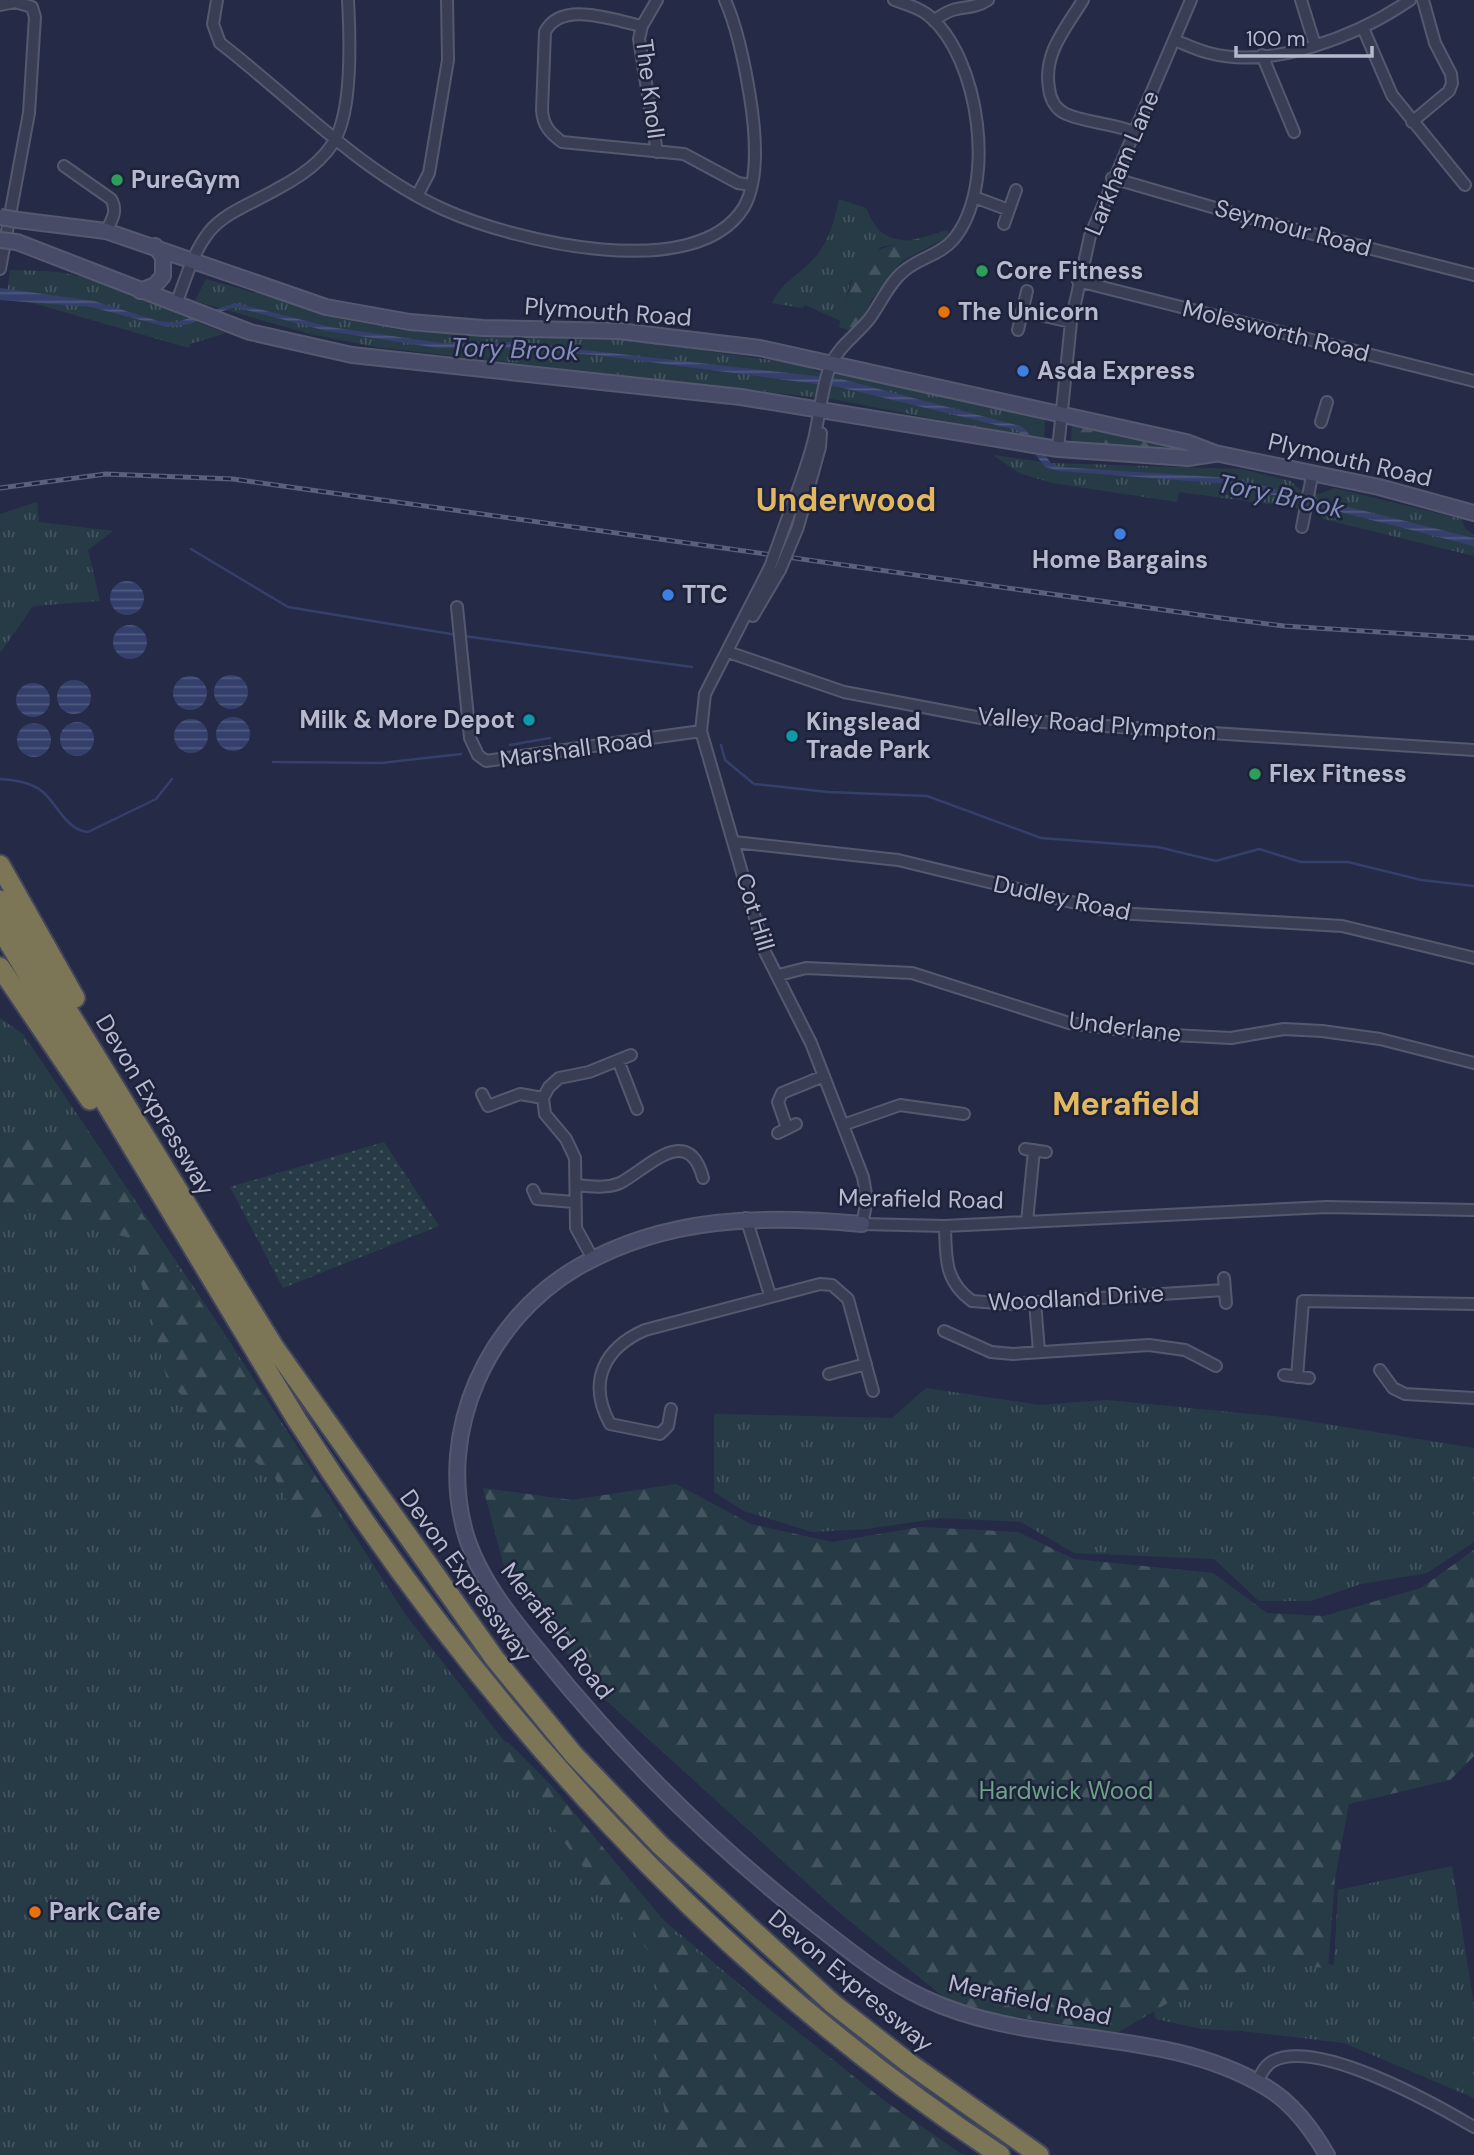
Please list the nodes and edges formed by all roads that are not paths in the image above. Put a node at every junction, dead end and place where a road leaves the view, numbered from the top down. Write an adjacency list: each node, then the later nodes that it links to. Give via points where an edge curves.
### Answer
1 (217, 0): 24 (street, via 214,24 220,43)
2 (348, 0): 24 (street, via 347,78 341,127)
3 (447, 0): 31 (street, via 448,60 429,173)
4 (657, 0): 16 (street, The Knoll)
5 (725, 0): 28 (street, via 755,126)
6 (894, 0): 15 (street)
7 (988, 0): 15 (street, via 954,8)
8 (1083, 0): 22 (street, via 1047,63 1050,97 1066,114)
9 (1191, 0): 18 (street, Larkham Lane)
10 (1301, 0): 19 (street)
11 (1410, 0): 17 (street)
12 (1423, 0): 21 (street, via 1452,83 1449,91)
13 (35, 4): 14 (street); 40 (street, via 29,113)
14 (0, 5)
15 (934, 21): 32 (street, via 970,82 977,140)
16 (642, 26): 25 (street, The Knoll, via 639,39); 25 (street, The Knoll, via 569,11 549,21 543,122 562,142)
17 (1363, 28): 19 (street); 21 (street, via 1392,95)
18 (1174, 40): 20 (street, via 1209,53); 22 (street, Larkham Lane)
19 (1315, 45): 20 (street)
20 (1262, 55): 23 (street)
21 (1412, 122): 29 (street)
22 (1134, 132): 27 (street, Larkham Lane)
23 (1294, 132)
24 (335, 137): 31 (street); 39 (street, via 310,169 227,216 211,230)
25 (657, 152): 28 (street, The Knoll, via 684,154)
26 (64, 166): 36 (street, via 111,199 114,215)
27 (1112, 178): 41 (street, Seymour Road); 42 (street, Larkham Lane)
28 (750, 185): 31 (street, via 744,205 717,233 699,242 649,250 587,247 507,231)
29 (1465, 185)
30 (1016, 190): 33 (street)
31 (417, 196)
32 (974, 197): 33 (street); 49 (street, via 953,240 897,277)
33 (1009, 210): 35 (street)
34 (0, 217): 36 (main road, Plymouth Road, bridge)
35 (1004, 224)
36 (106, 231): 38 (main road, Plymouth Road)
37 (0, 240): 43 (main road, Plymouth Road, bridge, via 83,265)
38 (155, 246): 39 (main road, Plymouth Road); 43 (main road, via 163,257 163,276)
39 (194, 259): 45 (street); 49 (main road, Plymouth Road, via 326,307 410,323 618,331 760,348)
40 (0, 269)
41 (1474, 275)
42 (1078, 281): 47 (street, Larkham Lane); 50 (street, Molesworth Road)
43 (140, 291): 45 (main road, Plymouth Road)
44 (1027, 291): 46 (street)
45 (176, 304): 52 (main road, Plymouth Road, via 250,332 352,355 741,397)
46 (1023, 311): 47 (street); 48 (street)
47 (1071, 321): 53 (street, Larkham Lane)
48 (1018, 330)
49 (830, 368): 52 (street, Cot Hill); 53 (main road, Plymouth Road)
50 (1474, 381)
51 (1327, 402): 54 (street)
52 (821, 410): 55 (main road, Plymouth Road); 60 (street, Cot Hill, bridge); 60 (street, Cot Hill, bridge, via 820,447 798,527)
53 (1060, 415): 55 (street, Larkham Lane); 56 (main road, Plymouth Road, via 1186,442)
54 (1321, 422)
55 (1058, 449): 56 (main road, Plymouth Road, via 1188,458)
56 (1215, 453): 57 (main road, Plymouth Road)
57 (1312, 476): 58 (main road, Plymouth Road, via 1379,487); 59 (street)
58 (1474, 513)
59 (1302, 527)
60 (775, 568): 62 (street, Cot Hill)
61 (457, 607): 63 (street, Marshall Road, via 470,738 486,761)
62 (728, 652): 63 (street, Cot Hill, via 705,694); 64 (street, Valley Road Plympton, via 844,692 981,718)
63 (701, 731): 65 (street, Cot Hill)
64 (1474, 750)
65 (734, 842): 69 (street, Dudley Road, via 898,860 1118,913 1342,926); 71 (street, Cot Hill, via 765,952)
66 (0, 864): 72 (highway)
67 (0, 900): 79 (highway, Devon Expressway)
68 (0, 928): 85 (highway, Devon Expressway)
69 (1474, 958)
70 (0, 967): 85 (highway, via 116,1138)
71 (779, 975): 75 (street, Underlane, via 806,968 912,973 1069,1023 1231,1038 1284,1029 1322,1031 1380,1039); 76 (street, Cot Hill)
72 (86, 1016): 79 (highway); 112 (highway, via 242,1274)
73 (631, 1055): 74 (street)
74 (618, 1060): 78 (street, via 559,1078); 80 (street)
75 (1474, 1063)
76 (824, 1076): 82 (street, Cot Hill); 83 (street, via 782,1093 778,1102)
77 (482, 1094): 78 (street, via 488,1106 520,1094)
78 (543, 1098): 87 (street, via 545,1114 575,1158)
79 (124, 1101): 112 (highway, Devon Expressway)
80 (637, 1110)
81 (964, 1114): 82 (street, via 900,1105)
82 (843, 1125): 93 (street, Cot Hill, via 863,1177 867,1200)
83 (787, 1129)
84 (1035, 1150): 92 (street)
85 (144, 1164): 117 (highway, Devon Expressway, via 341,1489 475,1671 541,1750 639,1858 728,1942 898,2083)
86 (703, 1178): 87 (street, via 694,1158 668,1152 621,1182 604,1188)
87 (576, 1185): 89 (street)
88 (533, 1190): 89 (street, via 537,1199)
89 (574, 1202): 95 (street, via 576,1228)
90 (1474, 1210): 92 (street, Merafield Road, via 1327,1208)
91 (746, 1218): 93 (main road, Merafield Road); 95 (main road, Merafield Road, via 640,1238); 96 (street)
92 (1027, 1222): 94 (street, Merafield Road)
93 (862, 1224): 94 (street, Merafield Road)
94 (945, 1226): 99 (street, Woodland Drive, via 946,1262 960,1293 989,1304)
95 (593, 1259): 115 (main road, Merafield Road, via 541,1292 513,1321 481,1370 457,1441 456,1486 466,1535 482,1573 525,1634 619,1744 740,1866 896,1984 929,2001 984,2018 1195,2057)
96 (770, 1296): 104 (street, via 820,1284 842,1291); 114 (street, via 645,1330 625,1338 612,1351 601,1369 600,1393 610,1424 660,1434 668,1426)
97 (1290, 1300): 98 (street)
98 (1303, 1301): 101 (street); 109 (street)
99 (1035, 1302): 100 (street, Woodland Drive, via 1224,1284); 103 (street)
100 (1226, 1303)
101 (1474, 1304)
102 (943, 1331): 103 (street, via 991,1352)
103 (1039, 1351): 105 (street, via 1160,1345 1185,1350)
104 (866, 1364): 107 (street); 111 (street)
105 (1216, 1366)
106 (1380, 1370): 113 (street, via 1393,1388 1405,1394)
107 (829, 1374)
108 (1284, 1375): 109 (street)
109 (1297, 1377): 110 (street)
110 (1309, 1378)
111 (873, 1391)
112 (305, 1392): 118 (highway, Devon Expressway, via 495,1659 574,1755 650,1835 832,2003 920,2072)
113 (1474, 1398)
114 (671, 1409)
115 (1257, 2082): 116 (street, via 1268,2065 1280,2058 1329,2062 1420,2095); 119 (main road, Merafield Road, via 1299,2115)
116 (1474, 2127)
117 (1000, 2155)
118 (1039, 2155)
119 (1327, 2155)

